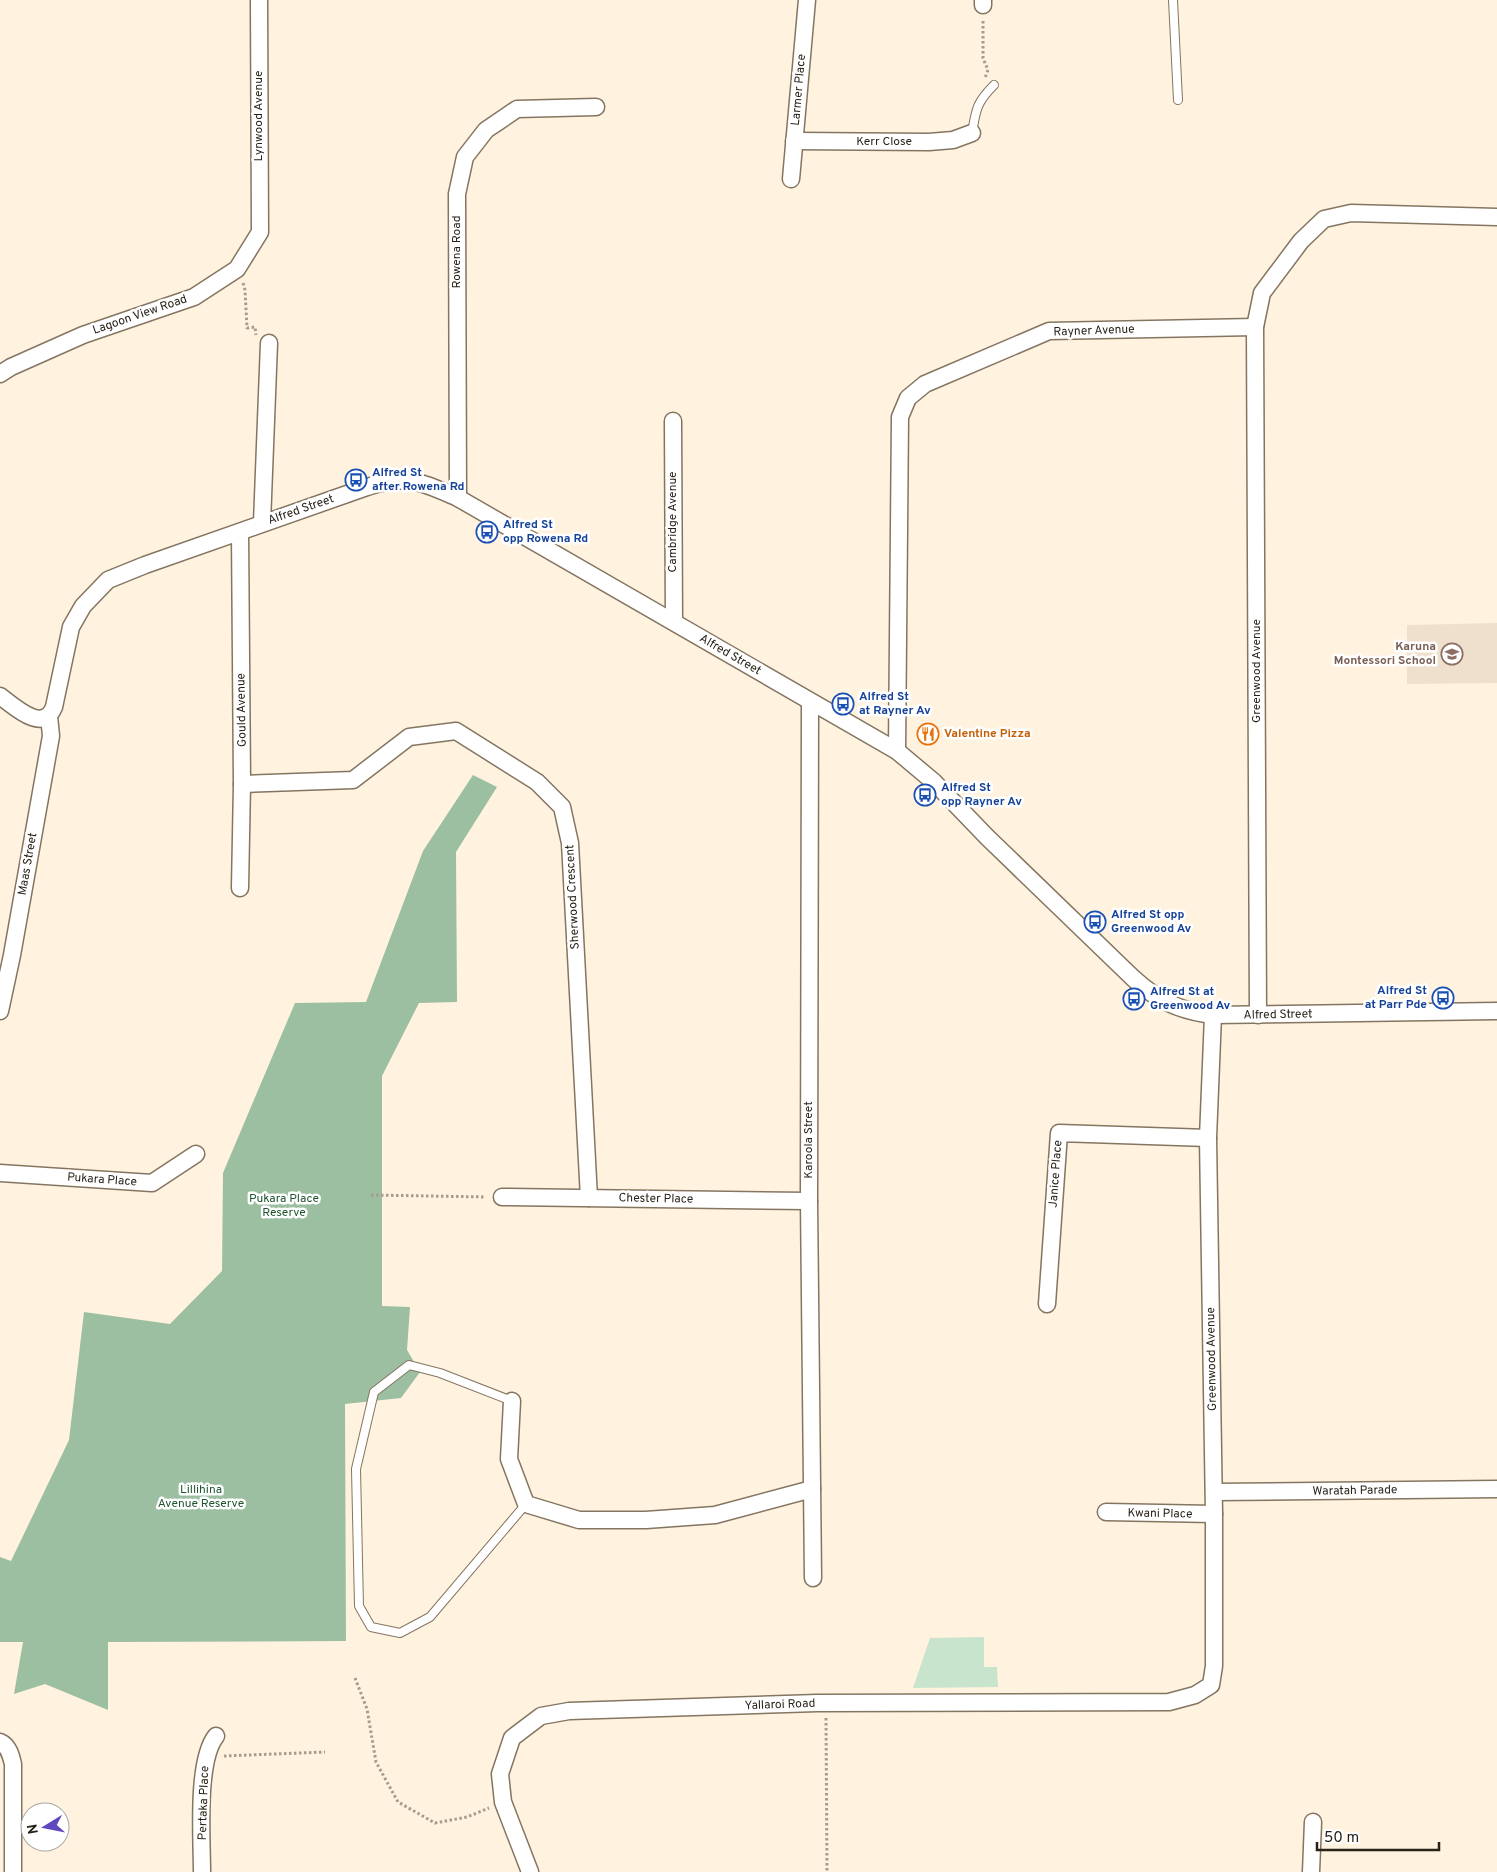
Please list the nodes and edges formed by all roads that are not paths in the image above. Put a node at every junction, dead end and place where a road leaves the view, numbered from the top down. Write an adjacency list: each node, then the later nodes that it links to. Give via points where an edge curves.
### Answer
1 (259, 0): 11 (street, Lynwood Avenue)
2 (806, 0): 8 (street, Larmer Place)
3 (1173, 0): 5 (lane)
4 (994, 85): 7 (lane, via 978,104)
5 (1178, 100)
6 (596, 107): 16 (street, Rowena Road, via 517,109 486,130 465,156 457,194)
7 (972, 134): 8 (street, Kerr Close, via 929,142)
8 (794, 141): 9 (street, Larmer Place)
9 (791, 179)
10 (1497, 217): 12 (street, via 1351,213 1324,219 1301,241 1262,293)
11 (260, 232): 14 (street, Lagoon View Road, via 237,269 194,297 83,335)
12 (1255, 327): 23 (street, Rayner Avenue, via 1049,332 925,384 908,398 900,417); 29 (street, Greenwood Avenue)
13 (269, 343): 17 (street)
14 (0, 374)
15 (673, 421): 19 (street, Cambridge Avenue)
16 (458, 498): 17 (street, Alfred Street, via 412,480 391,480); 19 (street, Alfred Street)
17 (262, 523): 18 (street, Alfred Street)
18 (240, 532): 22 (street, Alfred Street, via 127,572 99,588 71,627 54,707); 24 (street, Gould Avenue)
19 (674, 622): 21 (street, Alfred Street)
20 (0, 696): 22 (street, via 32,718 40,720)
21 (810, 702): 23 (street, Alfred Street); 35 (street, Karoola Street)
22 (49, 716): 27 (street, Maas Street, via 51,736)
23 (897, 751): 28 (street, Alfred Street, via 934,782 1142,987 1176,1007)
24 (242, 784): 25 (street, Gould Avenue); 34 (street, Sherwood Crescent, via 353,780 409,737 456,731 538,782 562,807 570,844)
25 (240, 888)
26 (1497, 1010): 29 (street, Alfred Street)
27 (0, 1011)
28 (1213, 1015): 29 (street, Alfred Street); 30 (street, Greenwood Avenue)
29 (1258, 1015)
30 (1208, 1138): 36 (street, Janice Place, via 1058,1133); 40 (street, Greenwood Avenue)
31 (196, 1154): 32 (street, Pukara Place, via 152,1183)
32 (0, 1173)
33 (502, 1197): 34 (street, Chester Place)
34 (589, 1198): 35 (street, Chester Place)
35 (809, 1201): 38 (street, Karoola Street)
36 (1047, 1304)
37 (512, 1401): 41 (street, via 509,1459); 41 (lane, via 440,1373 409,1365 374,1392 356,1469 359,1606 371,1627 400,1632 430,1617)
38 (812, 1489): 41 (street, via 715,1515 646,1520 579,1520); 44 (street, Karoola Street)
39 (1497, 1489): 40 (street, Waratah Parade)
40 (1214, 1492): 43 (street, Greenwood Avenue)
41 (526, 1504)
42 (1106, 1512): 43 (street, Kwani Place)
43 (1214, 1514): 45 (street, Greenwood Avenue, via 1214,1666 1210,1685)
44 (813, 1578)
45 (1195, 1695): 51 (street, Yallaroi Road, via 1169,1702 826,1704 569,1711 541,1716 512,1738 500,1774 503,1802)
46 (216, 1736): 50 (street, Pertaka Place, via 206,1757)
47 (0, 1742): 49 (street, via 11,1755 13,1764)
48 (1312, 1822): 52 (street)
49 (13, 1872)
50 (202, 1872)
51 (530, 1872)
52 (1311, 1872)

